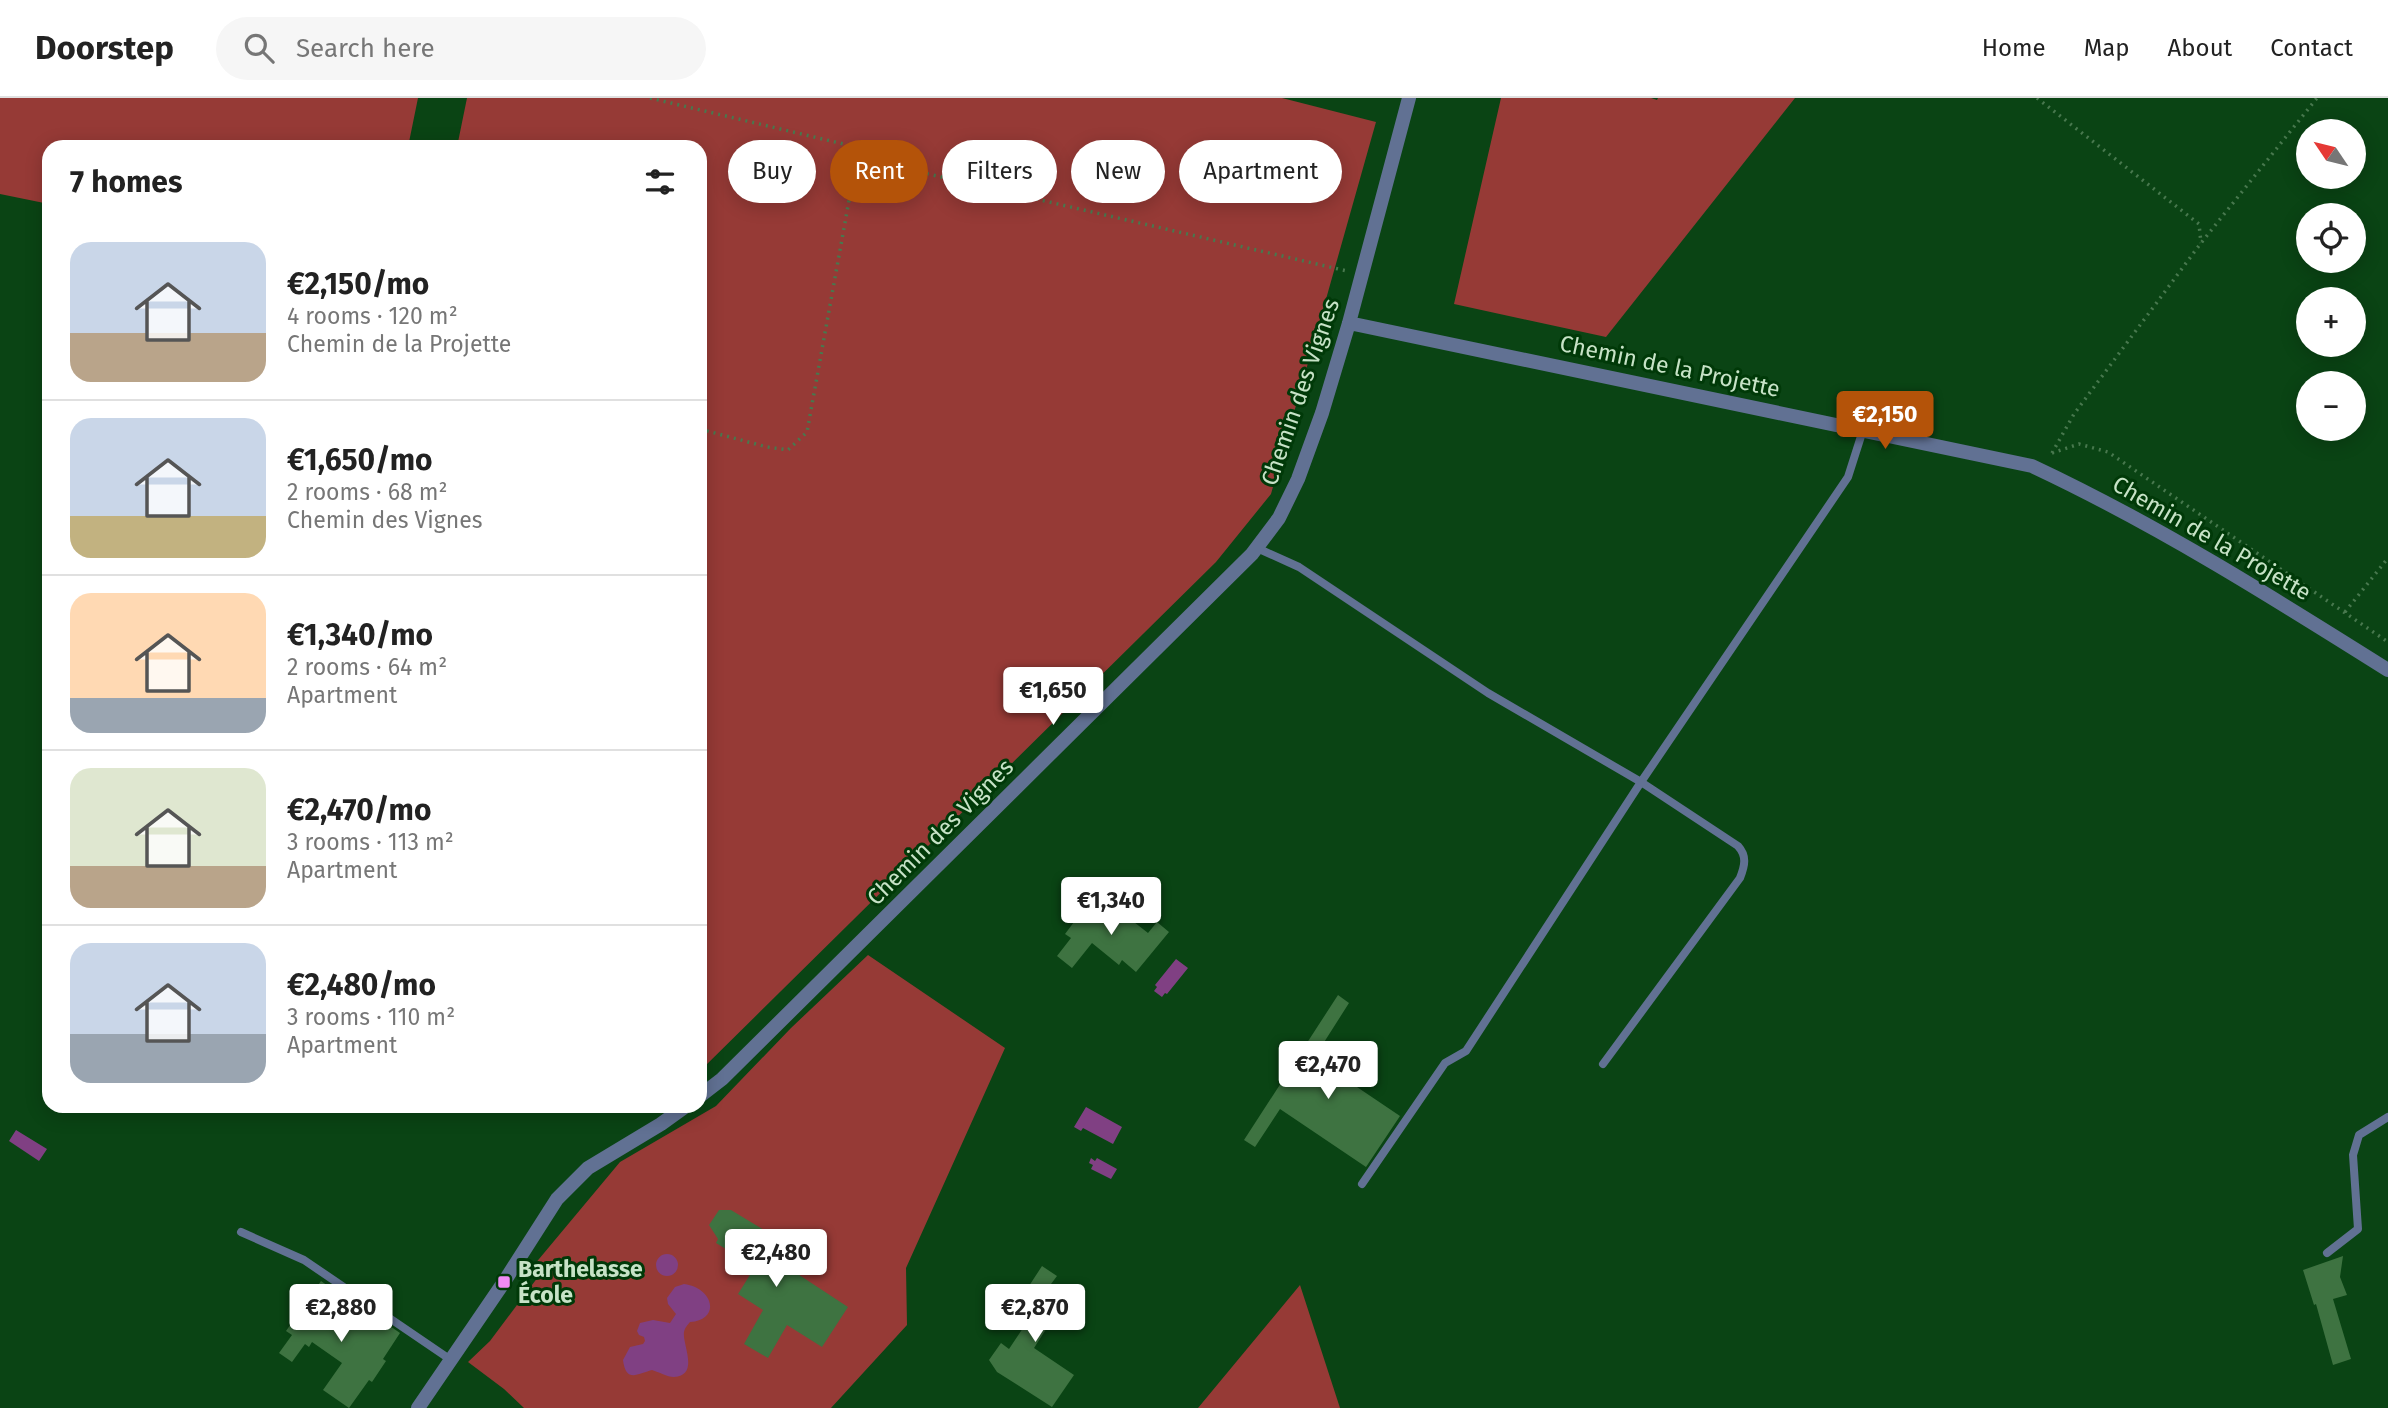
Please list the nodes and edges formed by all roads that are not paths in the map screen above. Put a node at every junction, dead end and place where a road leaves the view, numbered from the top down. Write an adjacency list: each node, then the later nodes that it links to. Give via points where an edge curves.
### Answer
1 (1409, 98): 2 (street, Chemin des Vignes)
2 (1349, 323): 3 (street, Chemin de la Projette); 4 (street, Chemin des Vignes, via 1298,479 1279,518)
3 (1864, 429): 5 (street, Chemin de la Projette, via 2043,471 2246,580); 6 (lane, via 1848,477)
4 (1257, 548): 6 (lane, via 1299,567 1488,693); 8 (street, Chemin des Vignes)
5 (2388, 670)
6 (1641, 782): 7 (lane, via 1738,846 1745,857 1744,868); 11 (lane, via 1466,1051 1445,1063)
7 (1603, 1064)
8 (707, 1090)
9 (676, 1113): 14 (street, via 588,1168 557,1199)
10 (2388, 1117): 13 (lane, via 2360,1135 2353,1155 2358,1229)
11 (1362, 1184)
12 (241, 1232): 14 (lane, via 304,1260)
13 (2327, 1253)
14 (451, 1360): 15 (street)
15 (418, 1408)

